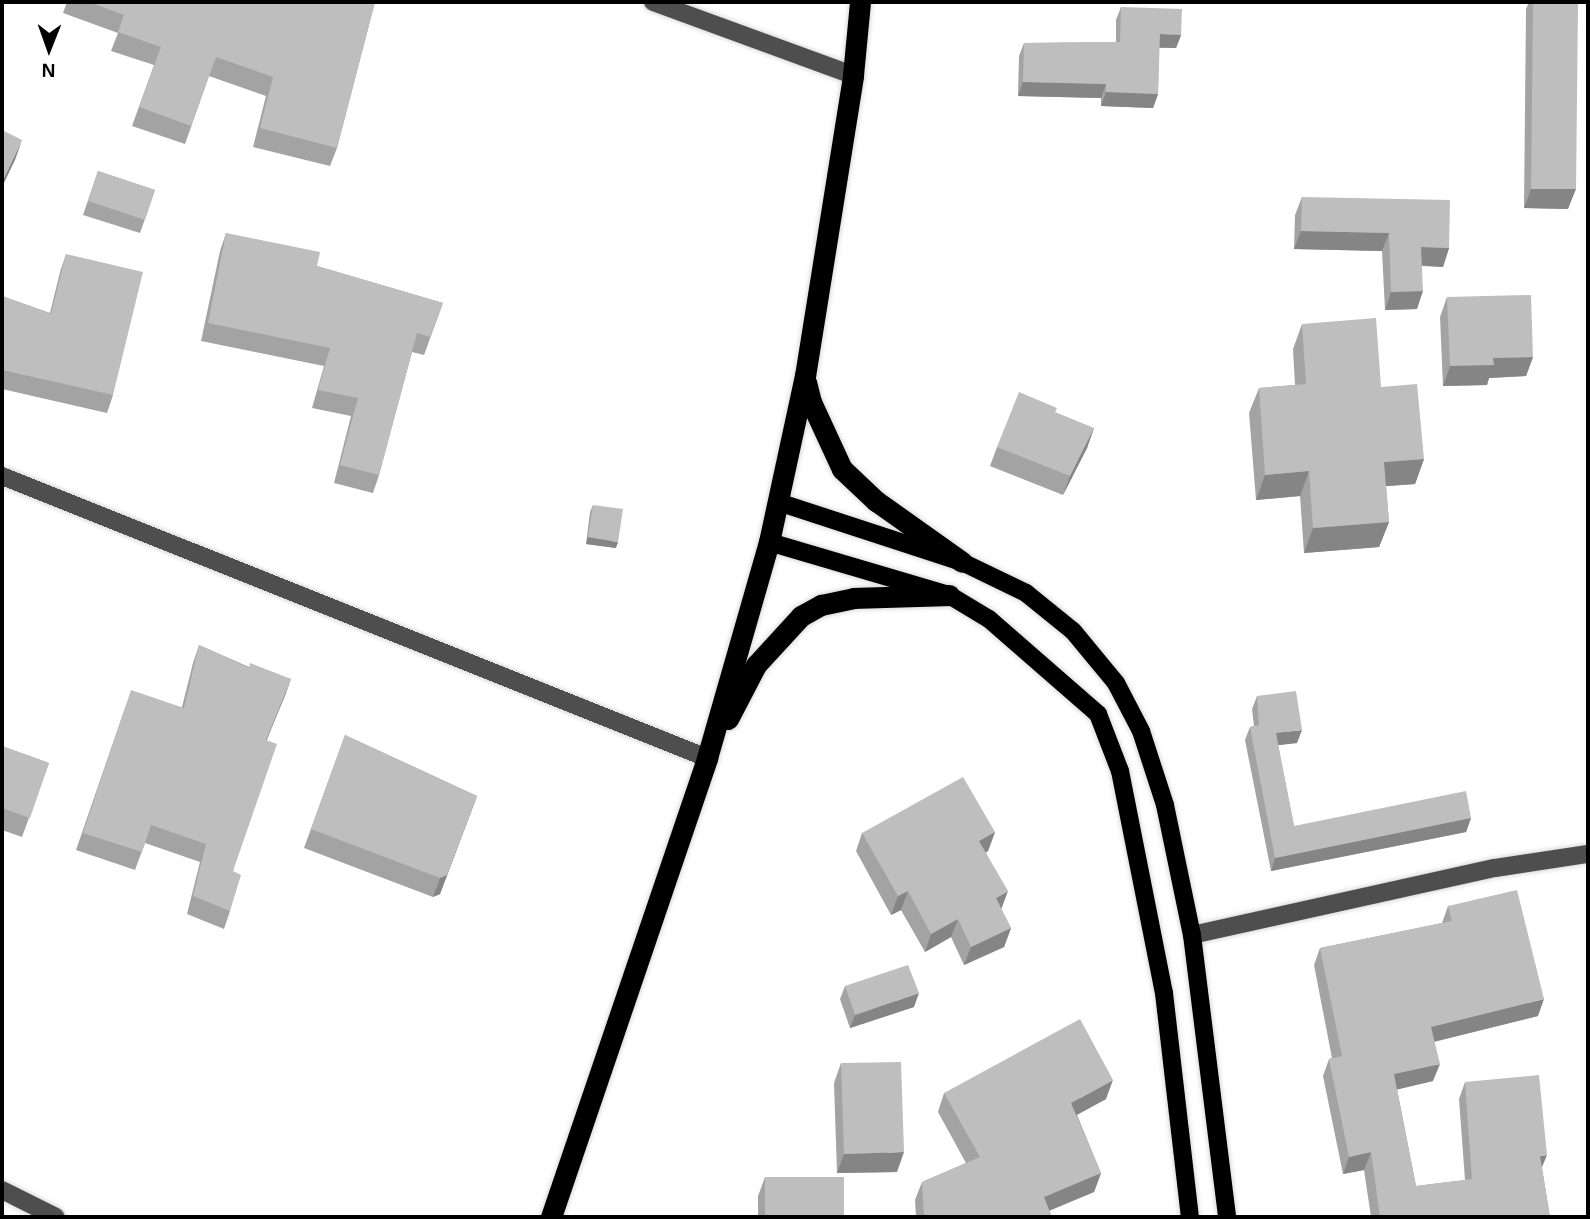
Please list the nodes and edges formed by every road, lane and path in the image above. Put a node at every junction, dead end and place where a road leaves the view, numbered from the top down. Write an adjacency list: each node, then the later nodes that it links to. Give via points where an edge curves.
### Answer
1 (653, 2): 3 (street)
2 (860, 2): 3 (highway)
3 (853, 75): 4 (highway)
4 (805, 376): 6 (highway); 8 (highway, via 811,402 842,469 876,501)
5 (2, 476): 10 (street)
6 (778, 502): 7 (highway); 8 (main road)
7 (769, 542): 9 (main road); 10 (highway)
8 (962, 562): 12 (main road, via 1026,593 1073,631 1116,683 1141,731 1166,805)
9 (949, 595): 10 (highway, via 854,598 801,616 756,666); 16 (main road, via 989,619 1098,714 1120,771 1164,993)
10 (707, 758): 15 (highway)
11 (1588, 854): 12 (street, via 1495,869)
12 (1192, 935): 17 (main road)
13 (2, 1190): 14 (street)
14 (56, 1217)
15 (551, 1217)
16 (1190, 1217)
17 (1227, 1217)

